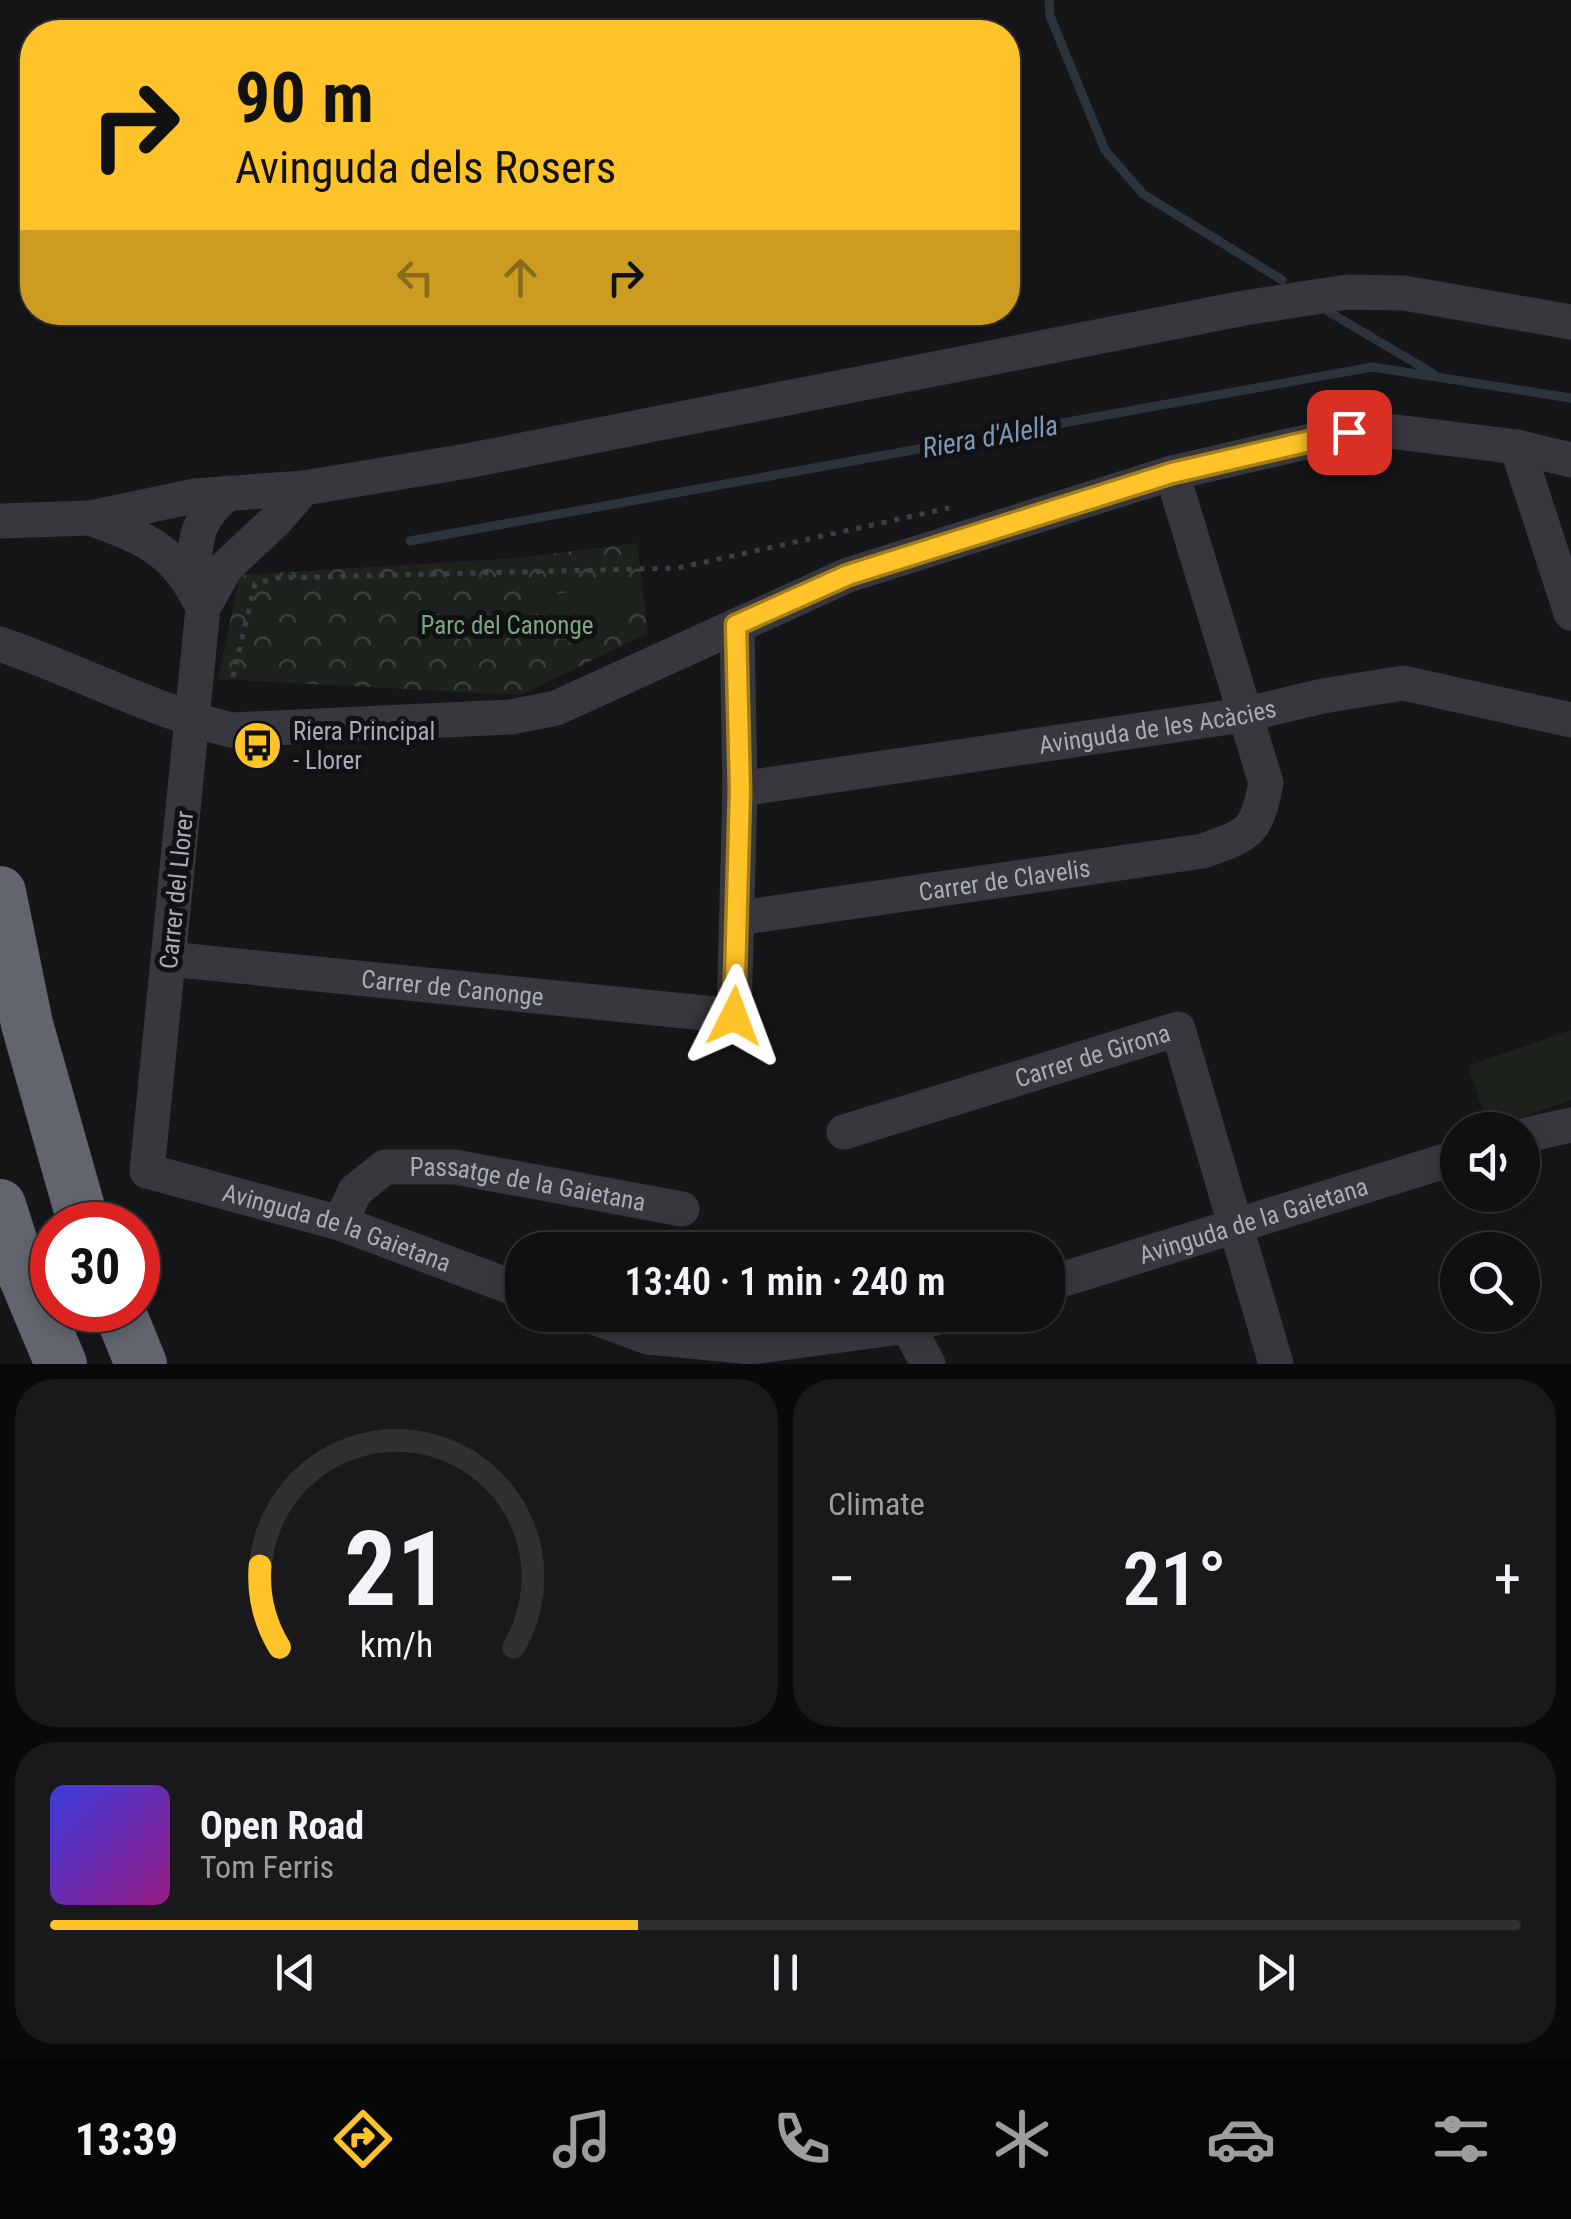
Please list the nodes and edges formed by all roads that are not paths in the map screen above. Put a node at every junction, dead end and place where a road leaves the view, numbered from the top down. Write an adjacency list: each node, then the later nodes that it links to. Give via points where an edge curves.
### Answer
1 (1571, 322): 5 (street, via 1404,293 1348,292)
2 (1517, 447): 3 (street); 4 (street, via 1349,432); 11 (street)
3 (1571, 460)
4 (1172, 473): 12 (street, via 848,575); 14 (street)
5 (304, 488): 6 (street); 9 (street)
6 (210, 500): 7 (street); 9 (street, via 229,533); 10 (street, Carrer del Llorer, via 196,532)
7 (90, 518): 8 (street); 10 (street, via 168,553)
8 (0, 521)
9 (226, 567): 10 (street)
10 (198, 597): 16 (street, Carrer del Llorer)
11 (1571, 613)
12 (736, 625): 16 (street, via 556,708 511,717 232,730); 17 (street)
13 (0, 644): 16 (street)
14 (1243, 716): 15 (street, Avinguda de les Acàcies, via 1402,683); 17 (street, Avinguda de les Acàcies); 19 (street, Carrer de Clavelis, via 1266,784 1258,820 1237,838 1204,851)
15 (1571, 720)
16 (194, 721): 20 (street, Carrer del Llorer)
17 (740, 790): 19 (street)
18 (0, 892): 26 (highway, via 27,1024)
19 (739, 918): 20 (street, Carrer de Canonge, via 734,1016)
20 (168, 959): 25 (street, Carrer del Llorer)
21 (1571, 1125): 23 (street)
22 (844, 1132): 30 (street, Carrer de Girona, via 1178,1029)
23 (1540, 1132)
24 (1440, 1162): 30 (street, Avinguda de la Gaietana)
25 (147, 1171): 29 (street, Avinguda de la Gaietana)
26 (77, 1202)
27 (0, 1206): 38 (highway)
28 (682, 1209): 29 (street, Passatge de la Gaietana, via 455,1167 385,1167 355,1191)
29 (340, 1223): 32 (street, Avinguda de la Gaietana)
30 (1234, 1227): 31 (street, Avinguda de la Gaietana); 41 (street, Carrer de Girona)
31 (1065, 1279)
32 (505, 1285)
33 (128, 1332): 39 (highway)
34 (615, 1332): 37 (street)
35 (865, 1332): 37 (street, via 751,1348)
36 (911, 1332): 40 (street)
37 (646, 1351)
38 (61, 1364)
39 (142, 1364)
40 (928, 1364)
41 (1276, 1364)

